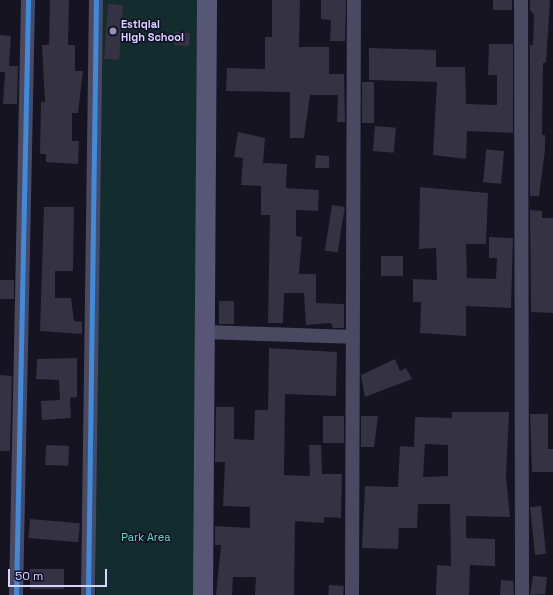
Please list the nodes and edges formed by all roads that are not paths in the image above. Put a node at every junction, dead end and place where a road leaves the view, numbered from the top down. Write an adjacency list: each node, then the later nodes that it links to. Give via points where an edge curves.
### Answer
1 (28, 0): 8 (street)
2 (96, 0): 9 (street)
3 (207, 0): 6 (street)
4 (354, 0): 7 (street)
5 (521, 0): 12 (street)
6 (205, 332): 7 (street); 10 (street)
7 (352, 337): 11 (street)
8 (16, 595)
9 (88, 595)
10 (203, 595)
11 (352, 595)
12 (522, 595)

